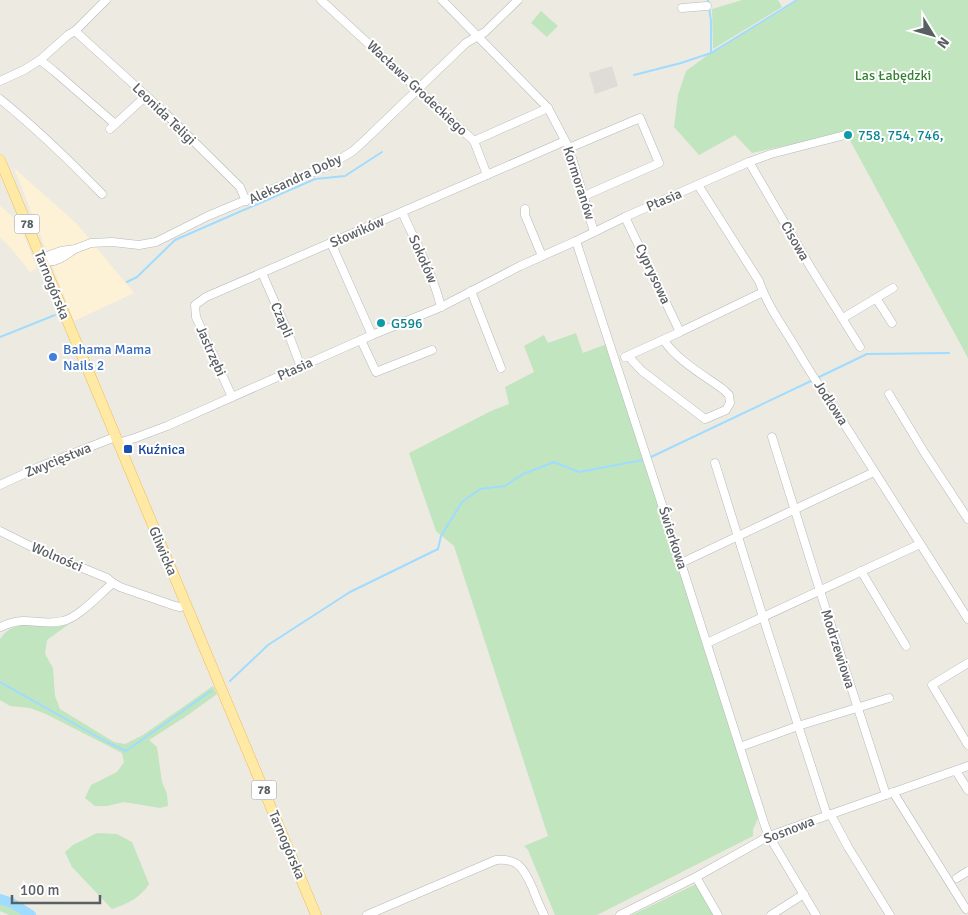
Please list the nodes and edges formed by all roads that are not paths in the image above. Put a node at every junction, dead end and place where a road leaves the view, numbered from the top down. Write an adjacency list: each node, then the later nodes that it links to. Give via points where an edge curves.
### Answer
1 (106, 0): 7 (street)
2 (322, 0): 11 (street, Wacława Grodeckiego)
3 (442, 0): 8 (street, Kormoranów)
4 (518, 0): 8 (street, Aleksandra Doby)
5 (687, 5): 6 (street)
6 (708, 6)
7 (75, 31): 9 (street); 12 (street, Leonida Teligi)
8 (479, 37): 11 (street, Aleksandra Doby, via 466,43); 14 (street, Kormoranów)
9 (40, 60): 10 (street); 12 (street, via 113,127)
10 (0, 81)
11 (418, 88): 16 (street, Wacława Grodeckiego); 24 (street, Aleksandra Doby, via 364,142 342,158)
12 (146, 96): 24 (street, Leonida Teligi, via 240,187)
13 (0, 99): 22 (street)
14 (548, 108): 16 (street, Wacława Grodeckiego); 17 (street, Kormoranów)
15 (845, 135): 19 (street, Ptasia)
16 (474, 141): 20 (street)
17 (567, 145): 20 (street, Słowików); 23 (street, Kormoranów); 23 (street, Słowików, via 640,118 659,162)
18 (0, 160): 32 (main road, Tarnogórska / 78)
19 (749, 162): 21 (street, Ptasia); 40 (street, Cisowa)
20 (487, 175): 26 (street, Słowików)
21 (698, 185): 27 (street, Ptasia); 36 (street, Jodłowa)
22 (102, 194)
23 (584, 196): 28 (street, Kormoranów)
24 (246, 201): 32 (street, Aleksandra Doby, via 156,242 139,246 96,242 74,249 50,263)
25 (525, 209): 31 (street)
26 (402, 212): 30 (street, Słowików); 39 (street, Sokołów)
27 (626, 217): 28 (street, Ptasia); 42 (street, Cyprysowa)
28 (594, 232): 29 (street, Ptasia)
29 (576, 241): 31 (street, Ptasia); 49 (street, Świerkowa)
30 (332, 243): 33 (street, Słowików); 43 (street)
31 (542, 256): 35 (street, Ptasia)
32 (43, 261): 55 (main road, Tarnogórska / 78)
33 (262, 273): 38 (street, Słowików); 50 (street, Czapli)
34 (893, 288): 37 (street)
35 (471, 291): 39 (street, Ptasia); 51 (street)
36 (763, 292): 42 (street); 57 (street, Jodłowa)
37 (876, 298): 40 (street); 41 (street)
38 (195, 305): 53 (street, Jastrzębi, via 196,317)
39 (441, 307): 43 (street, Ptasia)
40 (843, 318): 46 (street, Cisowa)
41 (892, 323)
42 (680, 332): 45 (street)
43 (372, 335): 44 (street, Ptasia)
44 (362, 340): 47 (street, via 376,372); 50 (street, Ptasia)
45 (664, 340): 48 (street); 48 (street, via 677,355 724,390 730,403 726,410 705,419 642,371)
46 (860, 347)
47 (432, 350)
48 (628, 356): 49 (street)
49 (616, 360): 64 (street, Świerkowa)
50 (301, 366): 53 (street, Ptasia)
51 (501, 368)
52 (889, 394): 60 (street)
53 (232, 397): 55 (street, Ptasia, via 136,438)
54 (772, 437): 59 (street, Modrzewiowa)
55 (117, 440): 58 (street, Zwycięstwa, via 39,467); 68 (main road, Gliwicka / 78)
56 (715, 463): 62 (street)
57 (874, 472): 59 (street); 63 (street, Jodłowa)
58 (0, 485)
59 (794, 510): 62 (street); 67 (street, Modrzewiowa)
60 (968, 519)
61 (0, 531): 66 (street, Wolności)
62 (737, 536): 64 (street); 69 (street)
63 (920, 544): 65 (street, Modrzewiowa); 70 (street, Jodłowa)
64 (682, 563): 72 (street, Świerkowa)
65 (861, 571): 67 (street, Modrzewiowa); 73 (street)
66 (113, 583): 68 (street, Wolności, via 175,606); 71 (street, via 65,621 24,620)
67 (820, 590): 69 (street, Modrzewiowa); 77 (street, Modrzewiowa)
68 (186, 606): 75 (main road, Gliwicka / 78)
69 (762, 617): 72 (street, Modrzewiowa); 78 (street)
70 (968, 619)
71 (1, 627)
72 (707, 644): 80 (street, Świerkowa)
73 (906, 646)
74 (968, 663): 79 (street, via 932,685)
75 (211, 665): 92 (main road, Tarnogórska / 78)
76 (889, 698): 77 (street, Modrzewiowa)
77 (857, 708): 78 (street, Modrzewiowa); 84 (street, Modrzewiowa)
78 (798, 726): 80 (street, Modrzewiowa); 85 (street)
79 (968, 745)
80 (740, 747): 86 (street, Świerkowa)
81 (968, 766): 82 (street, Sosnowa)
82 (956, 771): 83 (street); 84 (street, Sosnowa)
83 (968, 790)
84 (889, 794): 85 (street, Sosnowa); 91 (street, Modrzewiowa)
85 (829, 815): 86 (street, Sosnowa); 99 (street)
86 (769, 836): 88 (street, Sosnowa); 90 (street, Świerkowa)
87 (968, 871): 89 (street)
88 (696, 877): 95 (street, Sosnowa); 96 (street)
89 (957, 878)
90 (804, 894): 97 (street); 98 (street, Świerkowa)
91 (966, 909)
92 (316, 915)
93 (366, 915): 94 (street, via 496,860 506,859 521,866 526,873)
94 (544, 915)
95 (620, 915)
96 (718, 915)
97 (771, 915)
98 (816, 915)
99 (890, 915)

